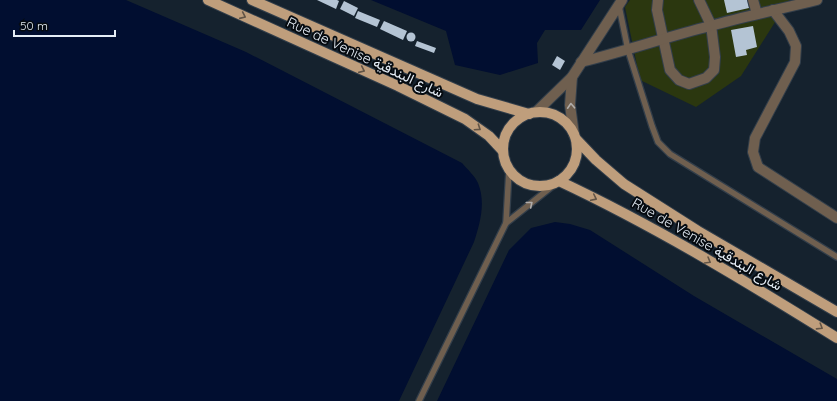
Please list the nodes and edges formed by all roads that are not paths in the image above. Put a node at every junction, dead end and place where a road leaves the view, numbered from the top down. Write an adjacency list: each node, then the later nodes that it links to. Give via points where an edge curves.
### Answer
1 (208, 0): 17 (main road, Rue de Venise شارع البندقية, one-way to 17, via 458,116 489,136)
2 (252, 0): 15 (main road, Rue de Venise شارع البندقية, via 477,99)
3 (658, 0): 11 (street, via 657,10)
4 (699, 0): 10 (street)
5 (753, 0): 9 (street)
6 (817, 0): 8 (street)
7 (620, 2): 12 (lane); 13 (street)
8 (773, 10): 9 (street); 20 (street, via 789,31 796,46 795,62 755,138 753,152 758,167)
9 (757, 14): 10 (street)
10 (711, 25): 11 (street); 11 (street, via 714,70 706,78 689,84 679,80 670,70)
11 (662, 39): 12 (street)
12 (628, 50): 13 (street); 22 (lane, via 658,142 670,154)
13 (581, 62): 14 (street)
14 (572, 77): 15 (street); 16 (street, one-way to 14, via 570,105)
15 (532, 113): 16 (main road, via 548,113 559,117 568,125); 17 (main road, via 518,119 509,128 504,139)
16 (575, 137): 19 (main road, via 577,155 574,163); 23 (main road, Rue de Venise شارع البندقية, via 596,160 624,184 698,231)
17 (503, 151): 18 (main road, via 504,161)
18 (509, 170): 19 (main road, via 524,184 545,186); 21 (lane)
19 (557, 183): 21 (lane, one-way to 19); 24 (main road, Rue de Venise شارع البندقية, one-way to 24, via 612,207 692,251)
20 (837, 218)
21 (506, 223): 25 (lane)
22 (837, 257)
23 (837, 312)
24 (837, 338)
25 (419, 401)

